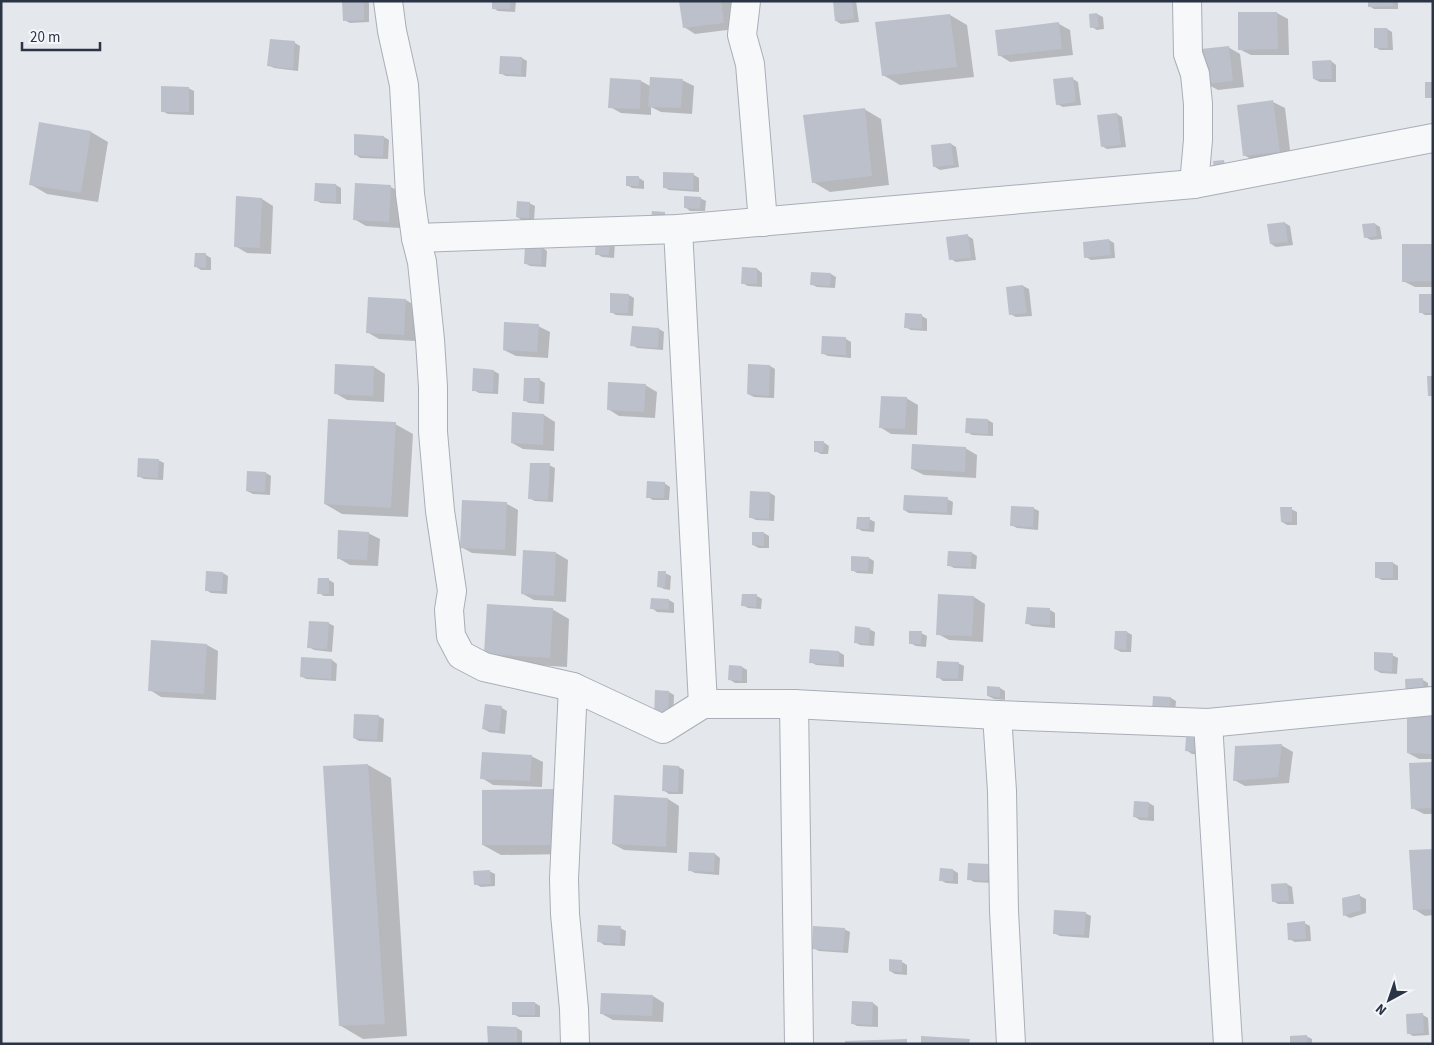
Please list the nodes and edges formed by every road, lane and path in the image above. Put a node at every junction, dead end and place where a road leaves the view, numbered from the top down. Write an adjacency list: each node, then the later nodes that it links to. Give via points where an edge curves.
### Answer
1 (388, 1): 8 (street, via 404,85 409,185)
2 (746, 1): 6 (street, via 742,35 750,64)
3 (1186, 1): 5 (street, via 1188,54 1195,74 1198,104)
4 (1433, 138): 5 (street)
5 (1194, 184): 6 (street)
6 (763, 222): 7 (street)
7 (678, 229): 8 (street); 11 (street)
8 (416, 238): 9 (street, via 422,262 430,340 432,432 440,511 452,590 449,610 451,636 461,655 484,667)
9 (574, 687): 11 (street, via 663,729); 15 (street, via 564,879)
10 (1433, 700): 14 (street)
11 (702, 704): 12 (street)
12 (794, 704): 13 (street); 16 (street)
13 (997, 715): 14 (street); 17 (street)
14 (1208, 723): 18 (street)
15 (575, 1044)
16 (799, 1044)
17 (1011, 1044)
18 (1228, 1044)

